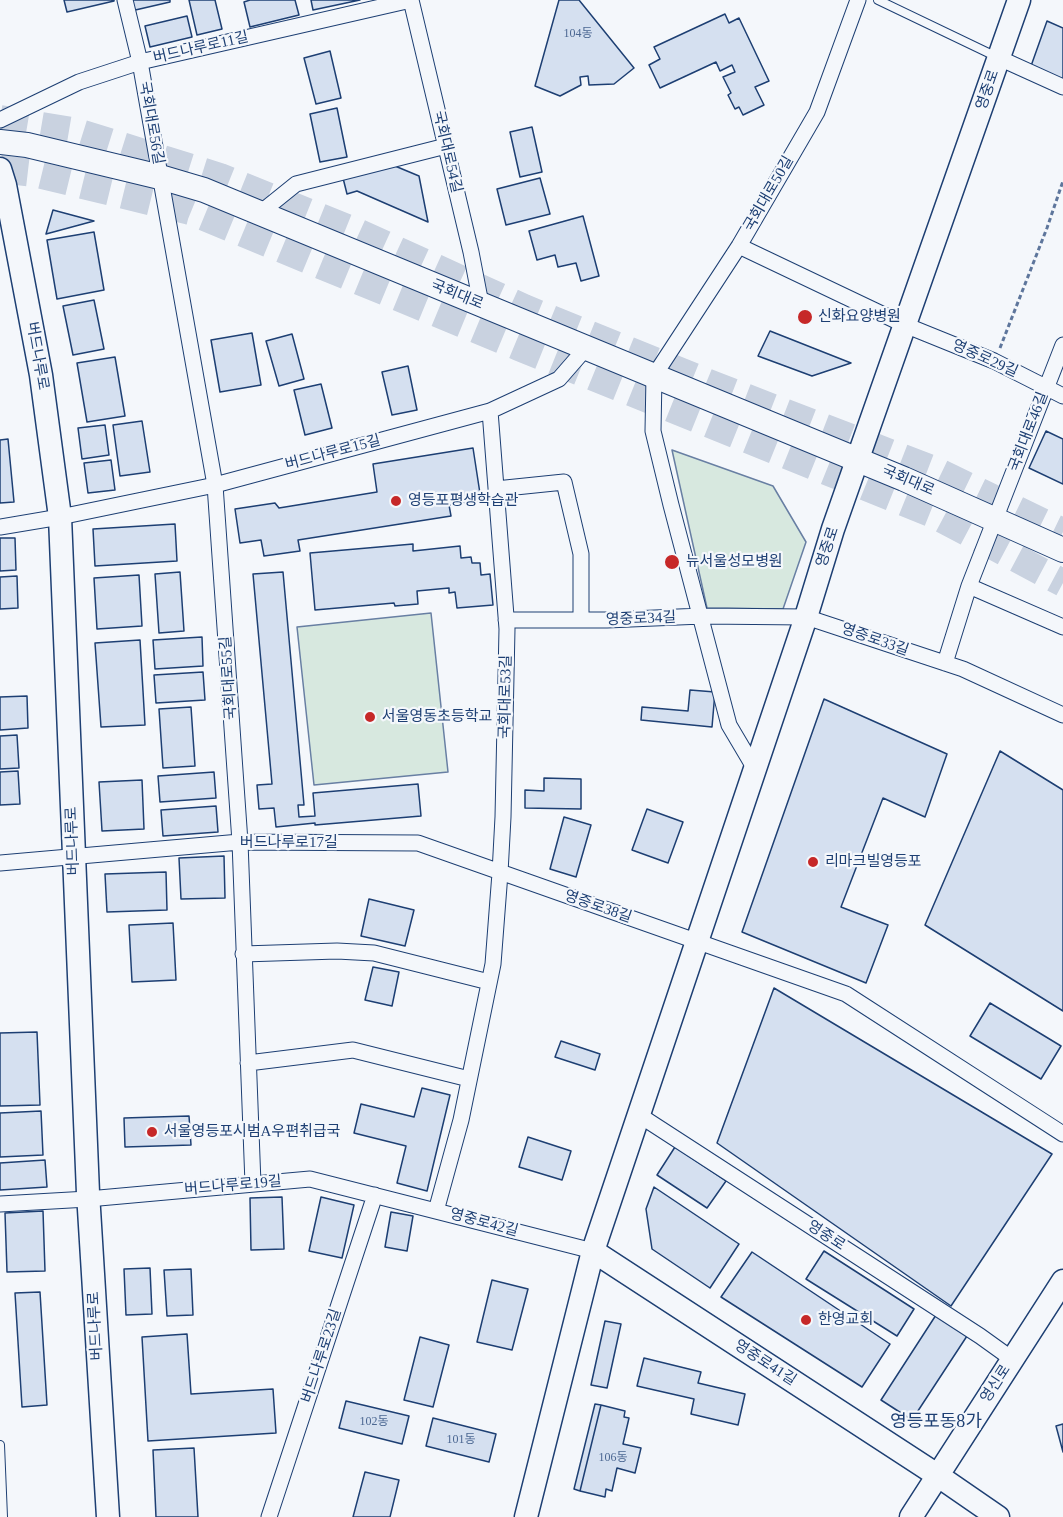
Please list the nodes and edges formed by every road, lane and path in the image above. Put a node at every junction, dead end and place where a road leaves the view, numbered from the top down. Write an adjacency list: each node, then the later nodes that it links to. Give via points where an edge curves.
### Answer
1 (125, 0): 7 (street, 국회대로56길)
2 (411, 0): 7 (street, 버드나루로11길); 11 (street, 국회대로54길)
3 (858, 0): 16 (street, 국회대로50길, via 817,111)
4 (878, 0): 6 (lane, 영중로)
5 (1019, 0): 6 (main road, 영중로)
6 (999, 58): 8 (street); 18 (main road, 영중로)
7 (140, 62): 9 (street, 버드나루로11길, via 79,82); 13 (street, 국회대로56길)
8 (1063, 87)
9 (0, 120)
10 (0, 142): 13 (main road, 국회대로)
11 (446, 146): 15 (street, via 296,184); 17 (street, 국회대로54길)
12 (1, 176): 29 (main road, 버드나루로, via 41,375)
13 (160, 177): 15 (main road, 국회대로); 27 (street, 국회대로55길)
14 (1063, 182): 21 (path)
15 (260, 213): 17 (main road, 국회대로)
16 (739, 246): 18 (street); 22 (street, 국회대로50길)
17 (481, 304): 20 (main road, 국회대로)
18 (905, 325): 21 (street, 영중로29길); 26 (main road, 영중로)
19 (1063, 345): 23 (street, 국회대로46길)
20 (586, 348): 22 (main road, 국회대로); 25 (street, 버드나루로15길, via 559,379)
21 (994, 361): 23 (street, 영중로29길)
22 (654, 376): 26 (main road, 국회대로); 34 (street, via 653,431)
23 (1046, 388): 24 (street, 영중로29길); 30 (street, 국회대로46길)
24 (1063, 396)
25 (490, 411): 27 (street, 버드나루로15길); 28 (street, 국회대로53길)
26 (858, 460): 30 (main road, 국회대로); 35 (main road, 영중로)
27 (215, 484): 29 (street, 버드나루로15길); 42 (street, 국회대로55길)
28 (496, 489): 36 (street, 국회대로53길); 37 (street, via 564,482 580,554)
29 (60, 517): 31 (street, 버드나루로15길); 43 (main road, 버드나루로)
30 (995, 520): 32 (main road, 국회대로); 33 (street)
31 (0, 527)
32 (1063, 550)
33 (969, 586): 38 (street); 39 (street)
34 (702, 616): 35 (street, 영중로34길); 37 (street, 영중로34길); 41 (street, via 729,725)
35 (806, 617): 39 (street, 영중로33길); 41 (main road, 영중로)
36 (506, 620): 37 (street, 영중로34길); 45 (street, 국회대로53길)
37 (581, 620)
38 (1063, 627)
39 (945, 663): 40 (street, 영중로33길)
40 (1063, 715)
41 (754, 769): 46 (main road, 영중로)
42 (240, 842): 43 (street, 버드나루로17길); 45 (street, 버드나루로17길, via 418,843); 47 (street, 국회대로55길)
43 (73, 855): 44 (street, 버드나루로17길); 55 (main road, 버드나루로)
44 (0, 863)
45 (500, 873): 46 (street, 영중로38길); 48 (street, 국회대로53길)
46 (697, 942): 51 (main road, 영중로); 52 (street, via 846,994)
47 (243, 954): 48 (street, via 374,953); 49 (street, 국회대로55길)
48 (489, 982): 50 (street, 국회대로53길)
49 (248, 1063): 50 (street, via 353,1050); 53 (street, 국회대로55길)
50 (469, 1079): 57 (street, 국회대로53길)
51 (639, 1115): 58 (main road, 영중로); 60 (street, 영중로)
52 (1063, 1134)
53 (253, 1184): 54 (street, 버드나루로19길, via 310,1179); 55 (street, 버드나루로19길)
54 (375, 1195): 57 (street, 영중로42길); 65 (street, 버드나루로23길)
55 (88, 1199): 56 (street, 버드나루로19길); 64 (main road, 버드나루로)
56 (0, 1204)
57 (436, 1211): 58 (street, 영중로42길)
58 (593, 1251): 62 (main road, 영중로41길); 66 (main road, 영중로)
59 (1063, 1281): 60 (main road, 영신로)
60 (1012, 1359): 62 (main road, 영신로)
61 (0, 1444): 63 (lane)
62 (938, 1475): 67 (main road, 영신로); 68 (main road, 영중로41길)
63 (3, 1517)
64 (108, 1517)
65 (270, 1517)
66 (526, 1517)
67 (911, 1517)
68 (998, 1517)

